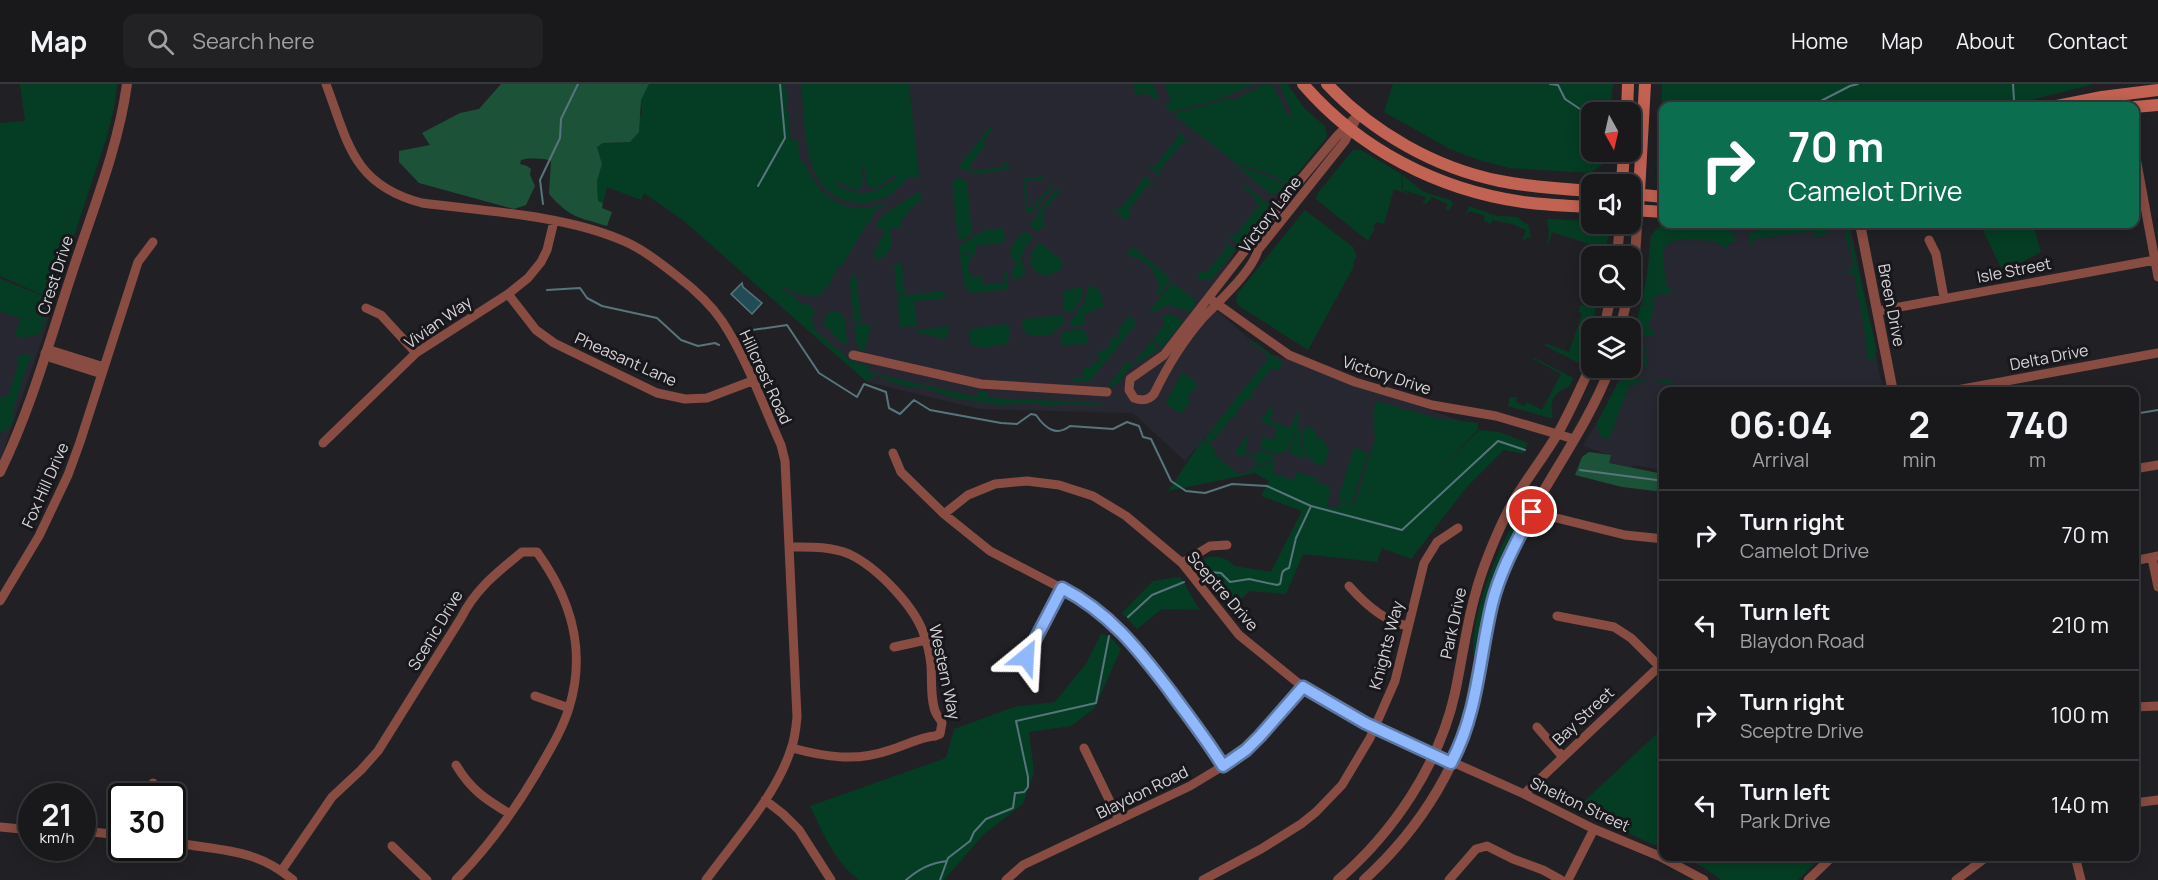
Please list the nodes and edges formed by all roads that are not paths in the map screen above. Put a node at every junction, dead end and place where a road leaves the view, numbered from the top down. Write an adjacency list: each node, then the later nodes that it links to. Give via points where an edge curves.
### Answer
1 (127, 84): 34 (street, Crest Drive, via 118,133)
2 (326, 84): 22 (street, Hillcrest Road, via 353,156 381,187 422,203)
3 (1303, 84): 13 (main road)
4 (1327, 84): 12 (main road)
5 (1628, 84): 8 (main road)
6 (1645, 84): 14 (main road)
7 (2158, 90): 9 (main road)
8 (1627, 102)
9 (2077, 102)
10 (2158, 105): 11 (main road)
11 (2139, 107)
12 (1359, 114): 13 (street, Victory Lane); 16 (main road, via 1414,150 1463,171 1515,184)
13 (1348, 128): 19 (main road, via 1406,165 1463,189 1521,202); 29 (street, Victory Lane, via 1292,190); 31 (street, Victory Lane, via 1345,141)
14 (1636, 174)
15 (2139, 183): 26 (street)
16 (1581, 190)
17 (1641, 195): 18 (main road)
18 (1659, 196)
19 (1581, 206)
20 (1641, 210): 21 (main road)
21 (1659, 212)
22 (555, 221): 28 (street, Vivian Way, via 541,262); 41 (street, Hillcrest Road, via 603,232 631,244 696,291 737,346)
23 (1861, 228): 33 (street, Breen Drive)
24 (1929, 240): 30 (street, via 1936,254)
25 (153, 242): 38 (street, Fox Hill Drive, via 138,262)
26 (2155, 260): 27 (street); 30 (street, Isle Street)
27 (2158, 277)
28 (508, 294): 35 (street, Vivian Way); 41 (street, Pheasant Lane, via 531,325 554,343 657,393 684,399 707,398)
29 (1209, 298): 31 (street, Victory Drive); 31 (street, Victory Lane, via 1164,355 1130,379 1129,390 1134,398 1151,398 1171,359)
30 (1944, 298): 33 (street, Isle Street)
31 (1217, 304): 45 (street, Victory Drive, via 1289,355 1355,382 1432,405 1496,416)
32 (366, 308): 35 (street, via 381,315)
33 (1878, 311): 42 (street, Breen Drive)
34 (45, 353): 38 (street, via 53,351); 51 (street, Crest Drive)
35 (416, 353): 47 (street, Vivian Way)
36 (2158, 353): 43 (street, Delta Drive)
37 (853, 355): 44 (street, via 981,384)
38 (103, 371): 64 (street, Fox Hill Drive, via 55,503)
39 (1585, 378): 45 (street, Park Drive)
40 (1606, 378): 46 (street, Park Drive)
41 (752, 381): 57 (street, Hillcrest Road, via 785,461)
42 (1892, 387)
43 (1973, 387)
44 (1107, 392)
45 (1557, 434): 46 (street, Victory Drive); 82 (street, Park Drive, via 1513,503 1485,564 1466,628)
46 (1574, 439): 52 (street, Park Drive)
47 (323, 443)
48 (893, 453): 53 (street, via 901,472)
49 (2158, 465): 50 (street)
50 (2139, 468)
51 (0, 472)
52 (1532, 512): 55 (street, via 1625,535); 82 (street, Park Drive, via 1493,602 1464,734)
53 (944, 514): 60 (street, Sceptre Drive, via 968,495 995,484 1027,481 1059,485 1110,505); 63 (street, via 990,551)
54 (1458, 528): 66 (street, Knights Way, via 1437,542 1430,552)
55 (1659, 538)
56 (1227, 545): 60 (street, via 1210,546)
57 (789, 547): 67 (street, Western Way, via 829,548 858,559 906,602); 79 (street, Hillcrest Road, via 798,705)
58 (2155, 557): 59 (street); 62 (street)
59 (2139, 560)
60 (1182, 563): 72 (street, Sceptre Drive, via 1239,635)
61 (1349, 586): 66 (street, via 1361,600)
62 (2158, 587)
63 (1062, 588): 69 (street); 84 (street, via 1088,602 1133,643)
64 (0, 601)
65 (1557, 616): 70 (street, via 1614,627)
66 (1408, 626): 77 (street, Knights Way, via 1395,681)
67 (926, 640): 68 (street); 79 (street, Western Way, via 936,715 942,723 940,734 887,752 858,757 832,757)
68 (894, 647)
69 (1026, 657)
70 (1659, 662)
71 (1659, 666): 81 (street, Bay Street)
72 (1303, 687): 77 (street, Sceptre Drive); 84 (street, Blaydon Road, via 1246,750)
73 (535, 696): 76 (street)
74 (2158, 706): 75 (street)
75 (2139, 707)
76 (569, 708): 89 (street, Scenic Drive, via 553,745); 101 (street, Scenic Drive, via 576,665 571,614 537,552 522,552 470,600 378,751 332,797)
77 (1374, 726): 82 (street, Sceptre Drive); 109 (street, Knights Way, via 1352,770 1316,812 1261,849)
78 (1537, 727): 81 (street)
79 (792, 748): 86 (street, Hillcrest Road)
80 (1084, 748): 90 (street)
81 (1562, 756): 85 (street, Bay Street)
82 (1442, 759): 85 (street, Shelton Street); 110 (street, Park Drive, via 1357,864); 111 (street, Park Drive, via 1438,790 1386,860)
83 (456, 765): 89 (street, via 465,781 482,797)
84 (1223, 766): 90 (street, Blaydon Road)
85 (1524, 794): 93 (street, Shelton Street)
86 (765, 800): 107 (street, Hillcrest Road); 108 (street, via 799,830)
87 (2158, 800): 88 (street)
88 (2139, 802)
89 (510, 814): 106 (street, Scenic Drive)
90 (1119, 820): 103 (street, Blaydon Road, via 1023,865)
91 (0, 827): 92 (street)
92 (18, 829)
93 (1594, 829): 96 (street, Shelton Street); 114 (street)
94 (186, 844): 101 (street, via 224,848)
95 (392, 846): 105 (street)
96 (1659, 856)
97 (1666, 861): 102 (street, Shelton Street)
98 (1828, 861): 116 (street)
99 (1981, 861): 117 (street)
100 (2076, 861): 118 (street)
101 (282, 870): 104 (street)
102 (1687, 876): 115 (street, Shelton Street)
103 (1013, 878)
104 (293, 880)
105 (427, 880)
106 (456, 880)
107 (706, 880)
108 (831, 880)
109 (1203, 880)
110 (1338, 880)
111 (1364, 880)
112 (1449, 880): 113 (street, via 1476,849 1487,846)
113 (1561, 880)
114 (1568, 880)
115 (1704, 880)
116 (1808, 880)
117 (1956, 880)
118 (2081, 880)

